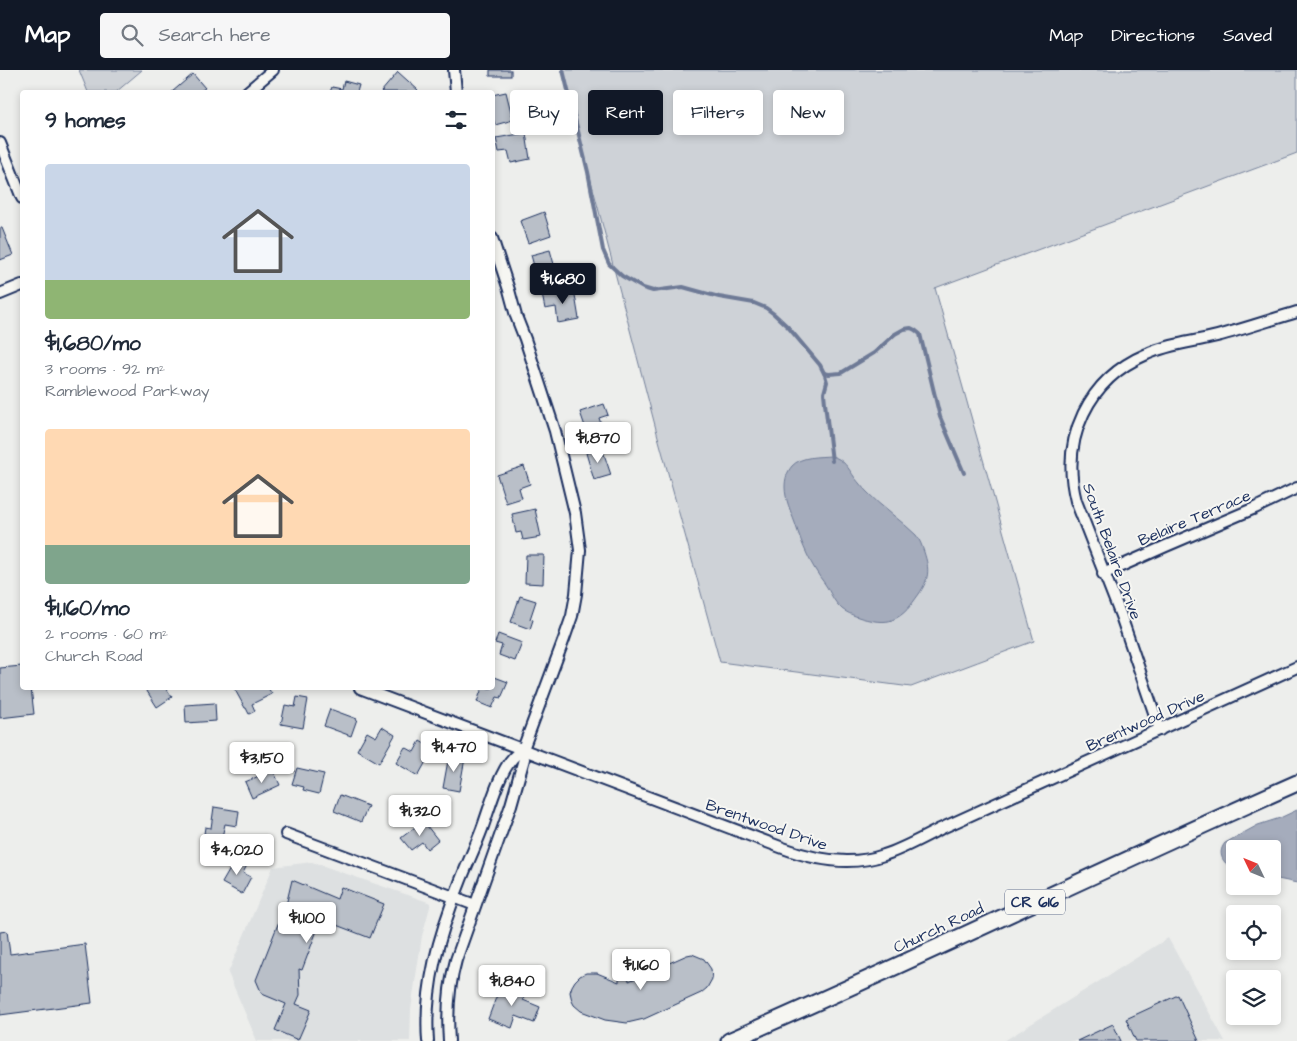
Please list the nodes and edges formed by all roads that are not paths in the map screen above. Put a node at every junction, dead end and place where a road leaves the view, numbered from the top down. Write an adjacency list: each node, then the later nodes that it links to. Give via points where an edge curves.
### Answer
1 (273, 70): 3 (street)
2 (454, 70): 4 (street)
3 (249, 90)
4 (456, 90)
5 (0, 143): 6 (street)
6 (20, 193)
7 (495, 247): 16 (street, via 555,431 575,513 580,550 572,616)
8 (20, 286): 9 (street)
9 (0, 294)
10 (1297, 312): 12 (street, South Belaire Drive, via 1146,354 1118,372 1095,394 1079,422 1071,469 1076,501)
11 (1297, 488): 12 (street, Belaire Terrace)
12 (1103, 574): 15 (street, South Belaire Drive)
13 (1297, 667): 15 (street, Brentwood Drive)
14 (369, 690): 16 (street, Brentwood Drive)
15 (1160, 730): 16 (street, Brentwood Drive, via 906,846 883,856 859,861 830,861 799,854)
16 (523, 749): 19 (street, via 511,760 504,773); 20 (street, via 524,759 516,789)
17 (1297, 783): 23 (main road, Church Road / CR 616)
18 (286, 834): 19 (street)
19 (454, 898): 20 (street); 21 (street, via 433,968)
20 (475, 905): 22 (street, via 450,979)
21 (428, 1041)
22 (449, 1041)
23 (729, 1041)

